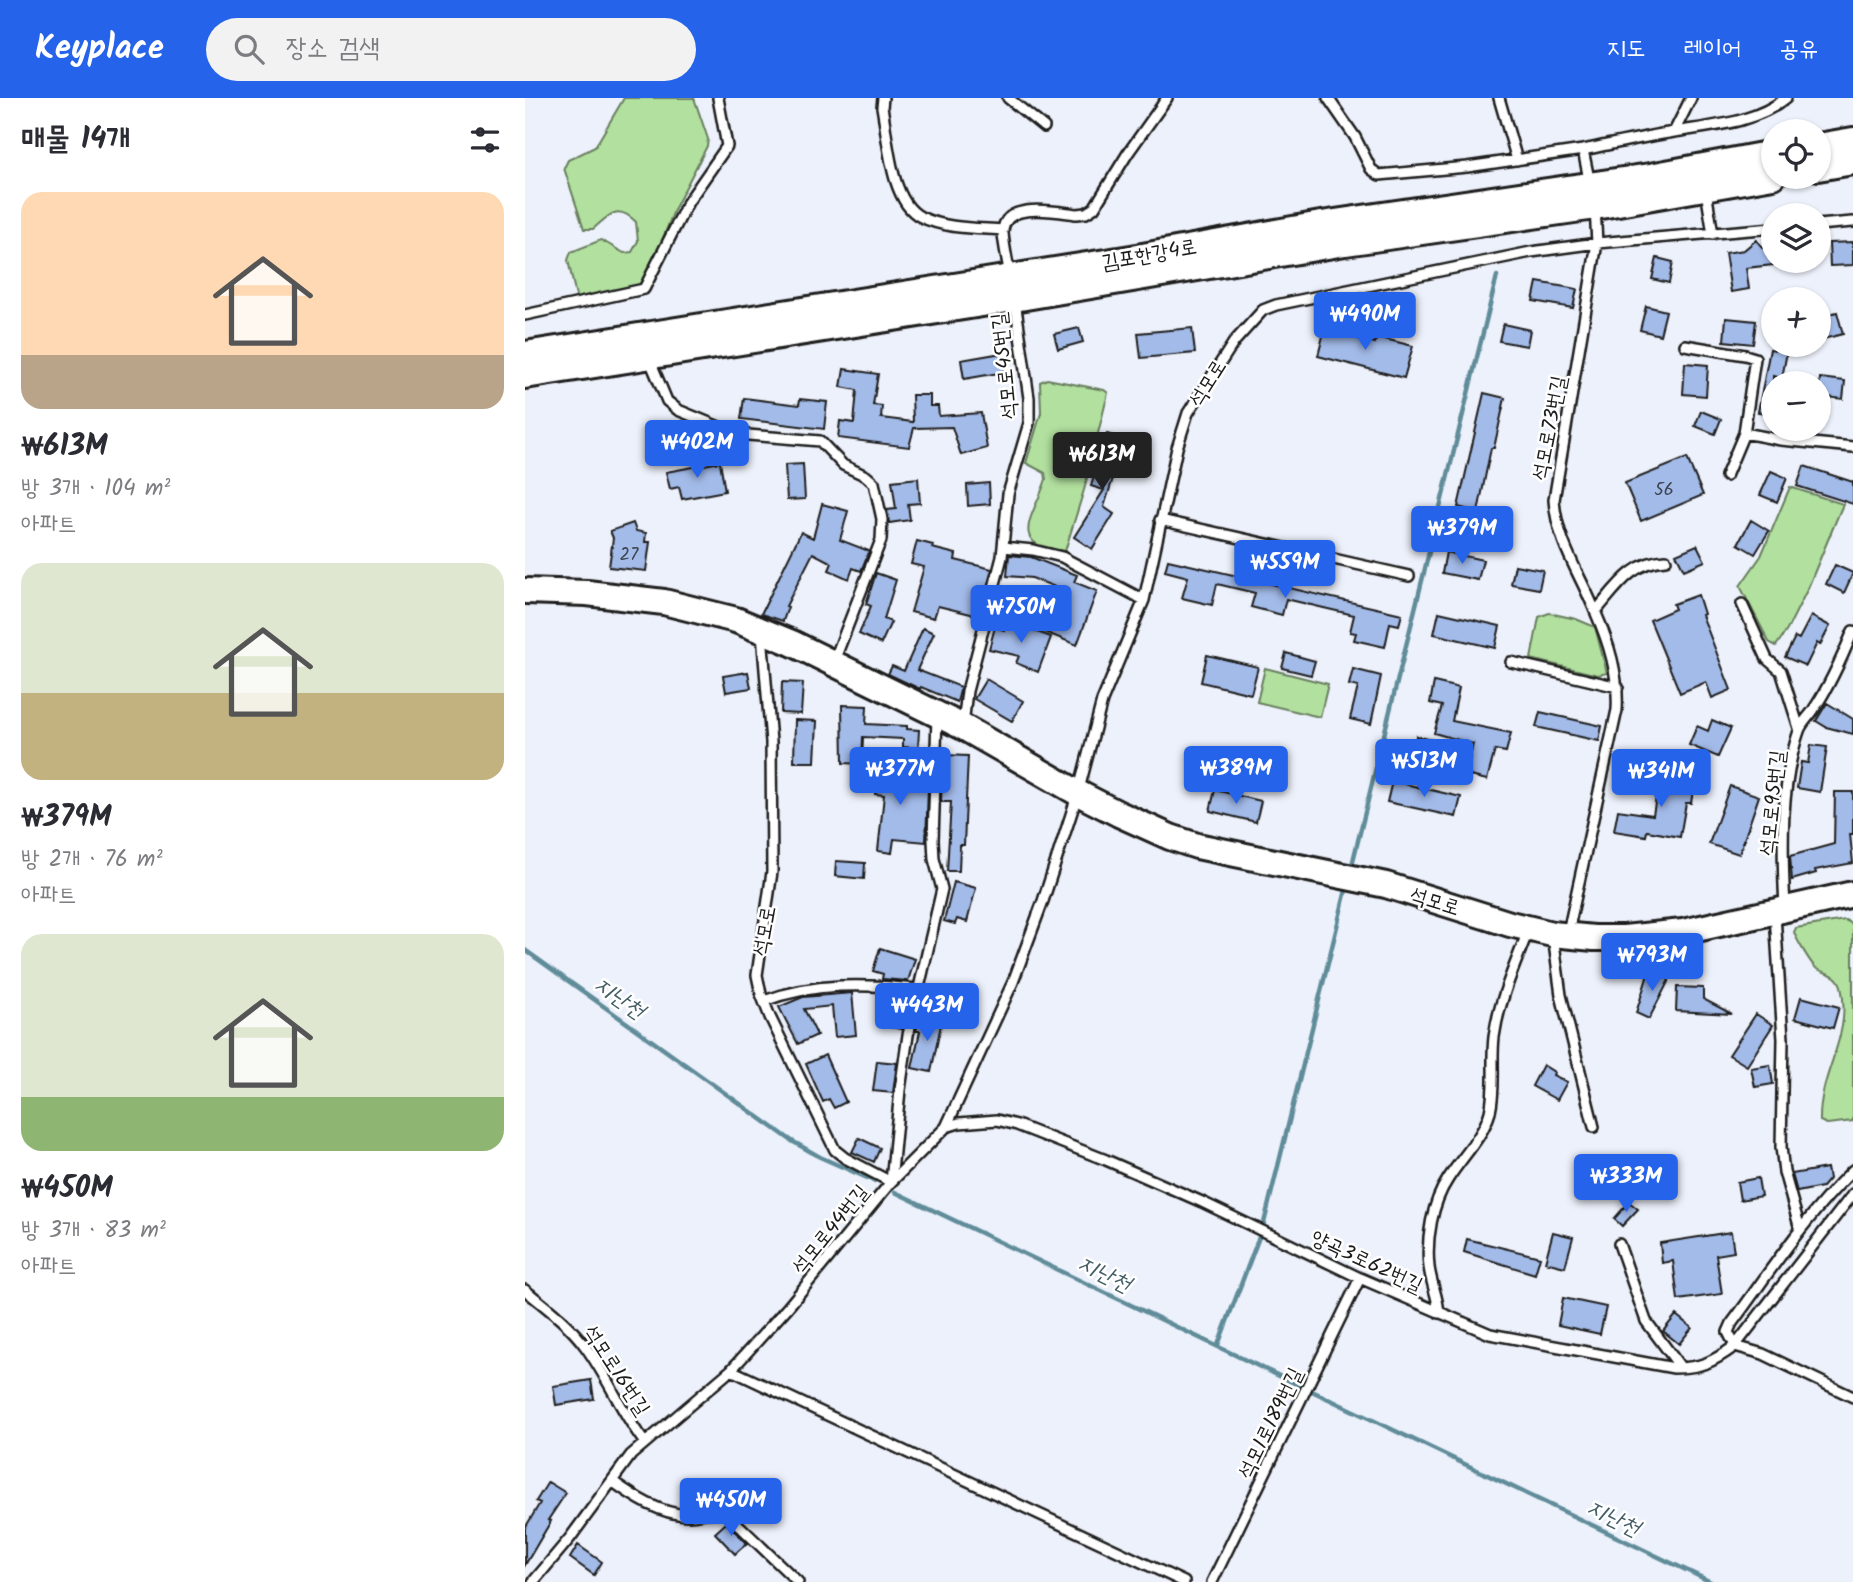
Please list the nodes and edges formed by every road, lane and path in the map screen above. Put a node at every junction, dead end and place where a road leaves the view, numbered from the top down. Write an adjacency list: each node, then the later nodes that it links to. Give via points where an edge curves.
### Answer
1 (717, 98): 28 (lane, via 727,146 688,202 644,289)
2 (883, 98): 24 (lane, via 898,191 907,206 937,223)
3 (1009, 98): 9 (lane)
4 (1167, 98): 24 (lane, via 1094,208 1077,214 1023,210 1008,218)
5 (1328, 98): 15 (lane, via 1379,175)
6 (1499, 98): 15 (lane)
7 (1691, 98): 10 (lane)
8 (1786, 98): 10 (lane, via 1761,113)
9 (1044, 127)
10 (1674, 132): 13 (lane)
11 (1853, 140): 12 (street)
12 (1831, 143)
13 (1583, 150): 15 (lane); 20 (lane, 석모로73번길)
14 (1761, 156): 20 (street, 김포한강4로)
15 (1517, 160)
16 (1853, 162): 17 (street)
17 (1831, 166)
18 (1761, 178): 19 (street, 김포한강4로)
19 (1706, 188): 20 (street, 김포한강4로); 25 (lane)
20 (1593, 196): 26 (lane, 석모로73번길); 27 (street, 김포한강4로, via 1266,256)
21 (1853, 222): 22 (lane)
22 (1831, 224)
23 (1761, 229): 25 (lane, 석모로)
24 (1003, 230): 27 (lane, 석모로45번길)
25 (1713, 234): 26 (lane, 석모로)
26 (1597, 243): 36 (lane, 석모로, via 1471,264 1263,310 1234,342 1188,413); 43 (lane, 석모로73번길, via 1554,500 1562,540)
27 (1012, 288): 30 (street, 김포한강4로); 31 (street, 김포한강4로); 37 (lane, 석모로45번길, via 1031,411 1008,494)
28 (525, 314)
29 (1685, 345): 33 (lane, via 1755,358)
30 (525, 354)
31 (649, 358): 32 (street, 김포한강4로); 47 (lane, via 667,401 678,410 736,433 820,441 843,464 874,482 882,519 881,540)
32 (525, 376)
33 (1744, 433): 34 (lane); 35 (lane)
34 (1853, 447)
35 (1726, 476)
36 (1160, 520): 39 (lane); 41 (lane, 석모로)
37 (1003, 547): 41 (lane, via 1062,557); 50 (lane, 석모로45번길, via 967,691)
38 (1666, 560): 43 (lane, via 1639,565)
39 (1409, 576)
40 (525, 590): 44 (street, 석모로, via 664,602)
41 (1144, 600): 52 (lane, 석모로, via 1102,701)
42 (1742, 604): 51 (lane, via 1767,659 1781,671)
43 (1596, 611): 48 (lane, 석모로73번길)
44 (762, 630): 47 (street, 석모로); 57 (lane, 석모로, via 772,815 771,891 757,975)
45 (1853, 631): 51 (lane, 석모로95번길, via 1826,688)
46 (1511, 662): 48 (lane)
47 (833, 663): 49 (street, 석모로)
48 (1618, 687): 55 (lane, 석모로73번길, via 1617,710)
49 (937, 714): 50 (street, 석모로); 56 (lane, 석모로44번길, via 933,840 942,889)
50 (963, 727): 52 (street, 석모로)
51 (1800, 728): 54 (lane, 석모로95번길, via 1785,807)
52 (1078, 793): 55 (street, 석모로, via 1196,846 1386,885); 58 (lane, 석모로, via 1013,982)
53 (1853, 894): 54 (street, 석모로)
54 (1780, 910): 55 (street, 석모로, via 1656,936); 63 (lane, 석모로95번길, via 1781,1147)
55 (1549, 933): 59 (lane); 67 (lane, via 1507,986 1496,1025 1489,1116 1448,1178 1435,1207 1429,1263)
56 (918, 989): 57 (lane, via 818,987); 61 (lane, 석모로44번길, via 900,1090)
57 (764, 1002): 61 (lane, 석모로, via 835,1150)
58 (946, 1127): 61 (lane); 65 (lane, 양곡3로62번길, via 997,1120 1017,1125 1202,1202)
59 (1594, 1127)
60 (1853, 1170): 63 (lane)
61 (891, 1182): 70 (lane, 석모로44번길)
62 (1853, 1194): 68 (lane)
63 (1800, 1229): 68 (lane, via 1729,1328)
64 (1619, 1244): 69 (lane, via 1646,1321)
65 (1360, 1278): 67 (lane, 양곡3로62번길); 77 (lane, 석모1로189번길)
66 (525, 1290): 72 (lane, 석모로16번길, via 583,1343)
67 (1439, 1313): 69 (lane, 양곡3로62번길, via 1503,1338)
68 (1735, 1346): 69 (lane, 양곡3로62번길, via 1709,1363); 71 (lane, via 1763,1354)
69 (1681, 1368)
70 (731, 1370): 72 (lane, 석모로44번길); 76 (lane)
71 (1853, 1397)
72 (645, 1443): 73 (lane, 석모로44번길)
73 (612, 1480): 74 (lane, 석모로44번길); 75 (lane, via 664,1510 681,1515 727,1514)
74 (533, 1582)
75 (798, 1582)
76 (1184, 1582)
77 (1212, 1582)

